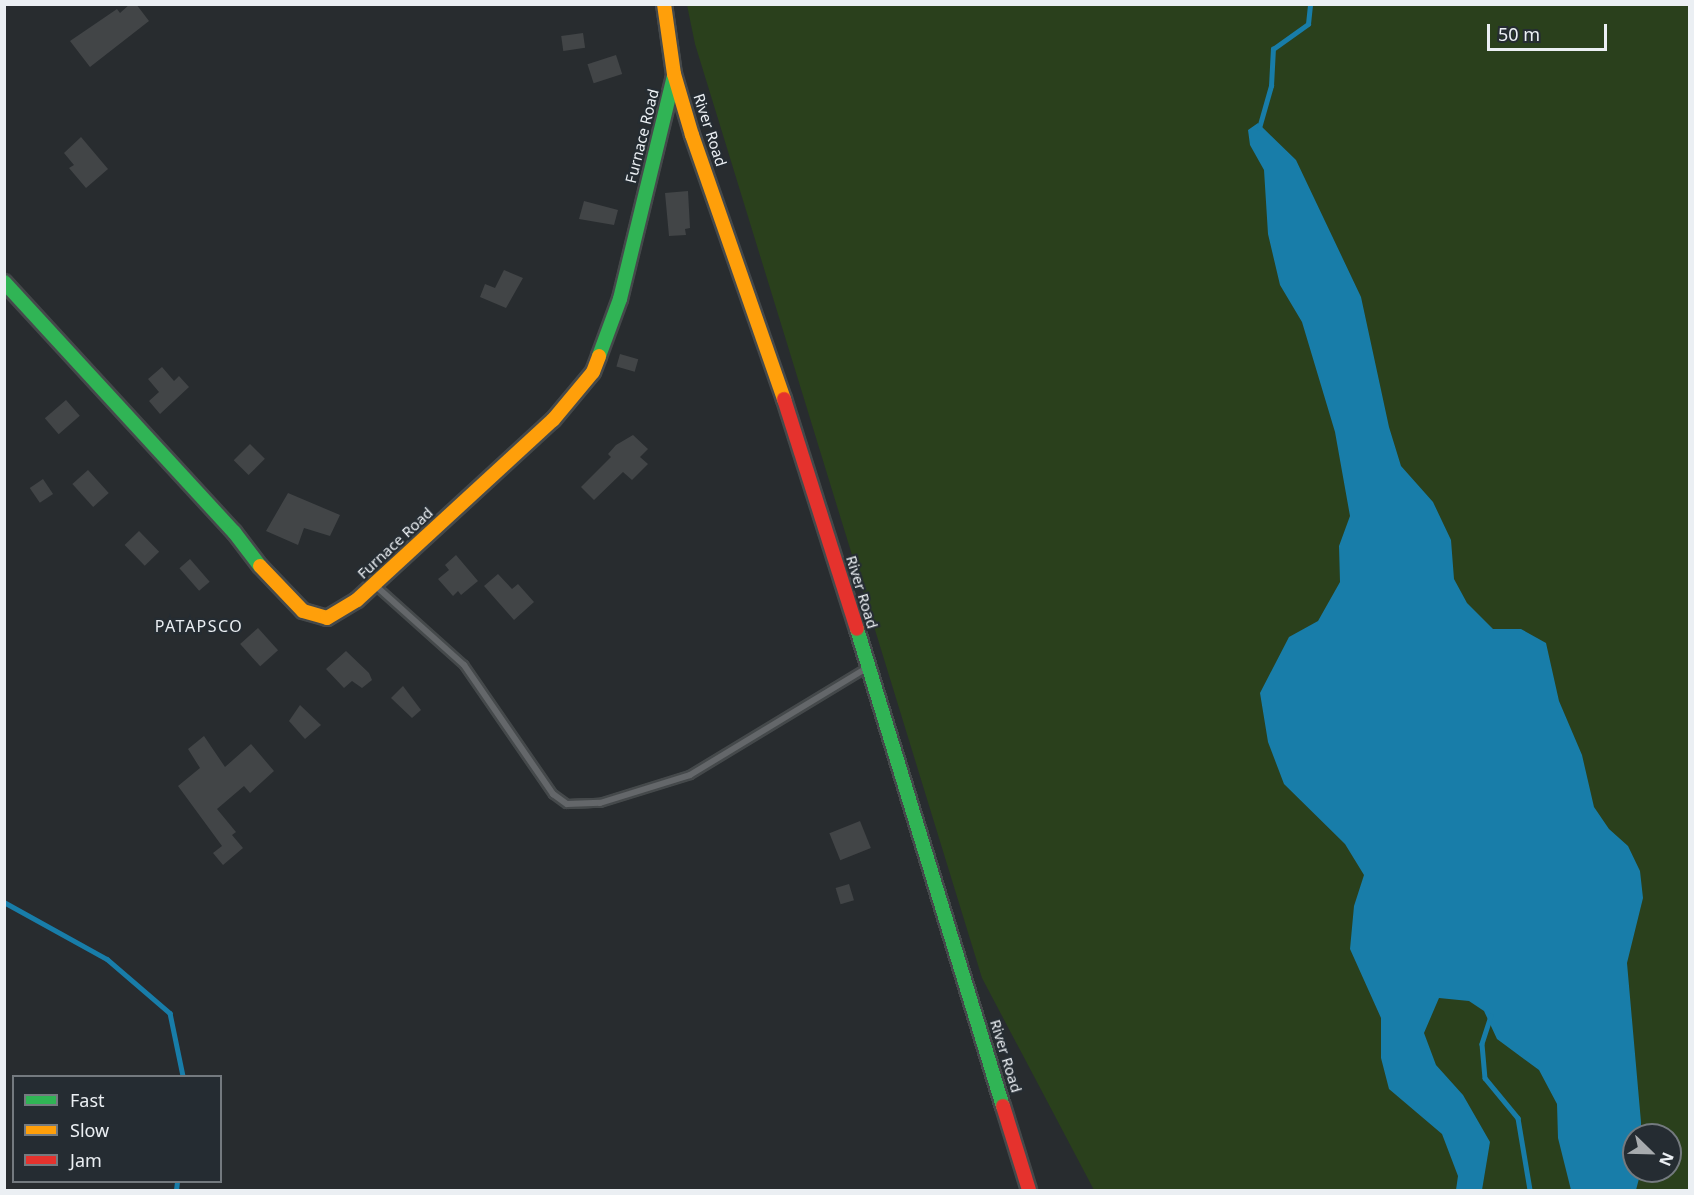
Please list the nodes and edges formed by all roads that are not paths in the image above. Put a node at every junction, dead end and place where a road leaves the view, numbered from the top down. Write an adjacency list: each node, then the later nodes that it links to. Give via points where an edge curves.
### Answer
1 (664, 4): 2 (street, River Road)
2 (674, 74): 4 (street, Furnace Road, via 620,299 593,372 553,420); 5 (street, River Road)
3 (4, 282): 4 (street, Furnace Road, via 234,532 278,589 303,611 327,618 340,613)
4 (374, 584): 5 (lane, via 464,665 554,794 567,804 600,803 690,775)
5 (869, 667): 6 (street, River Road)
6 (1029, 1191)

